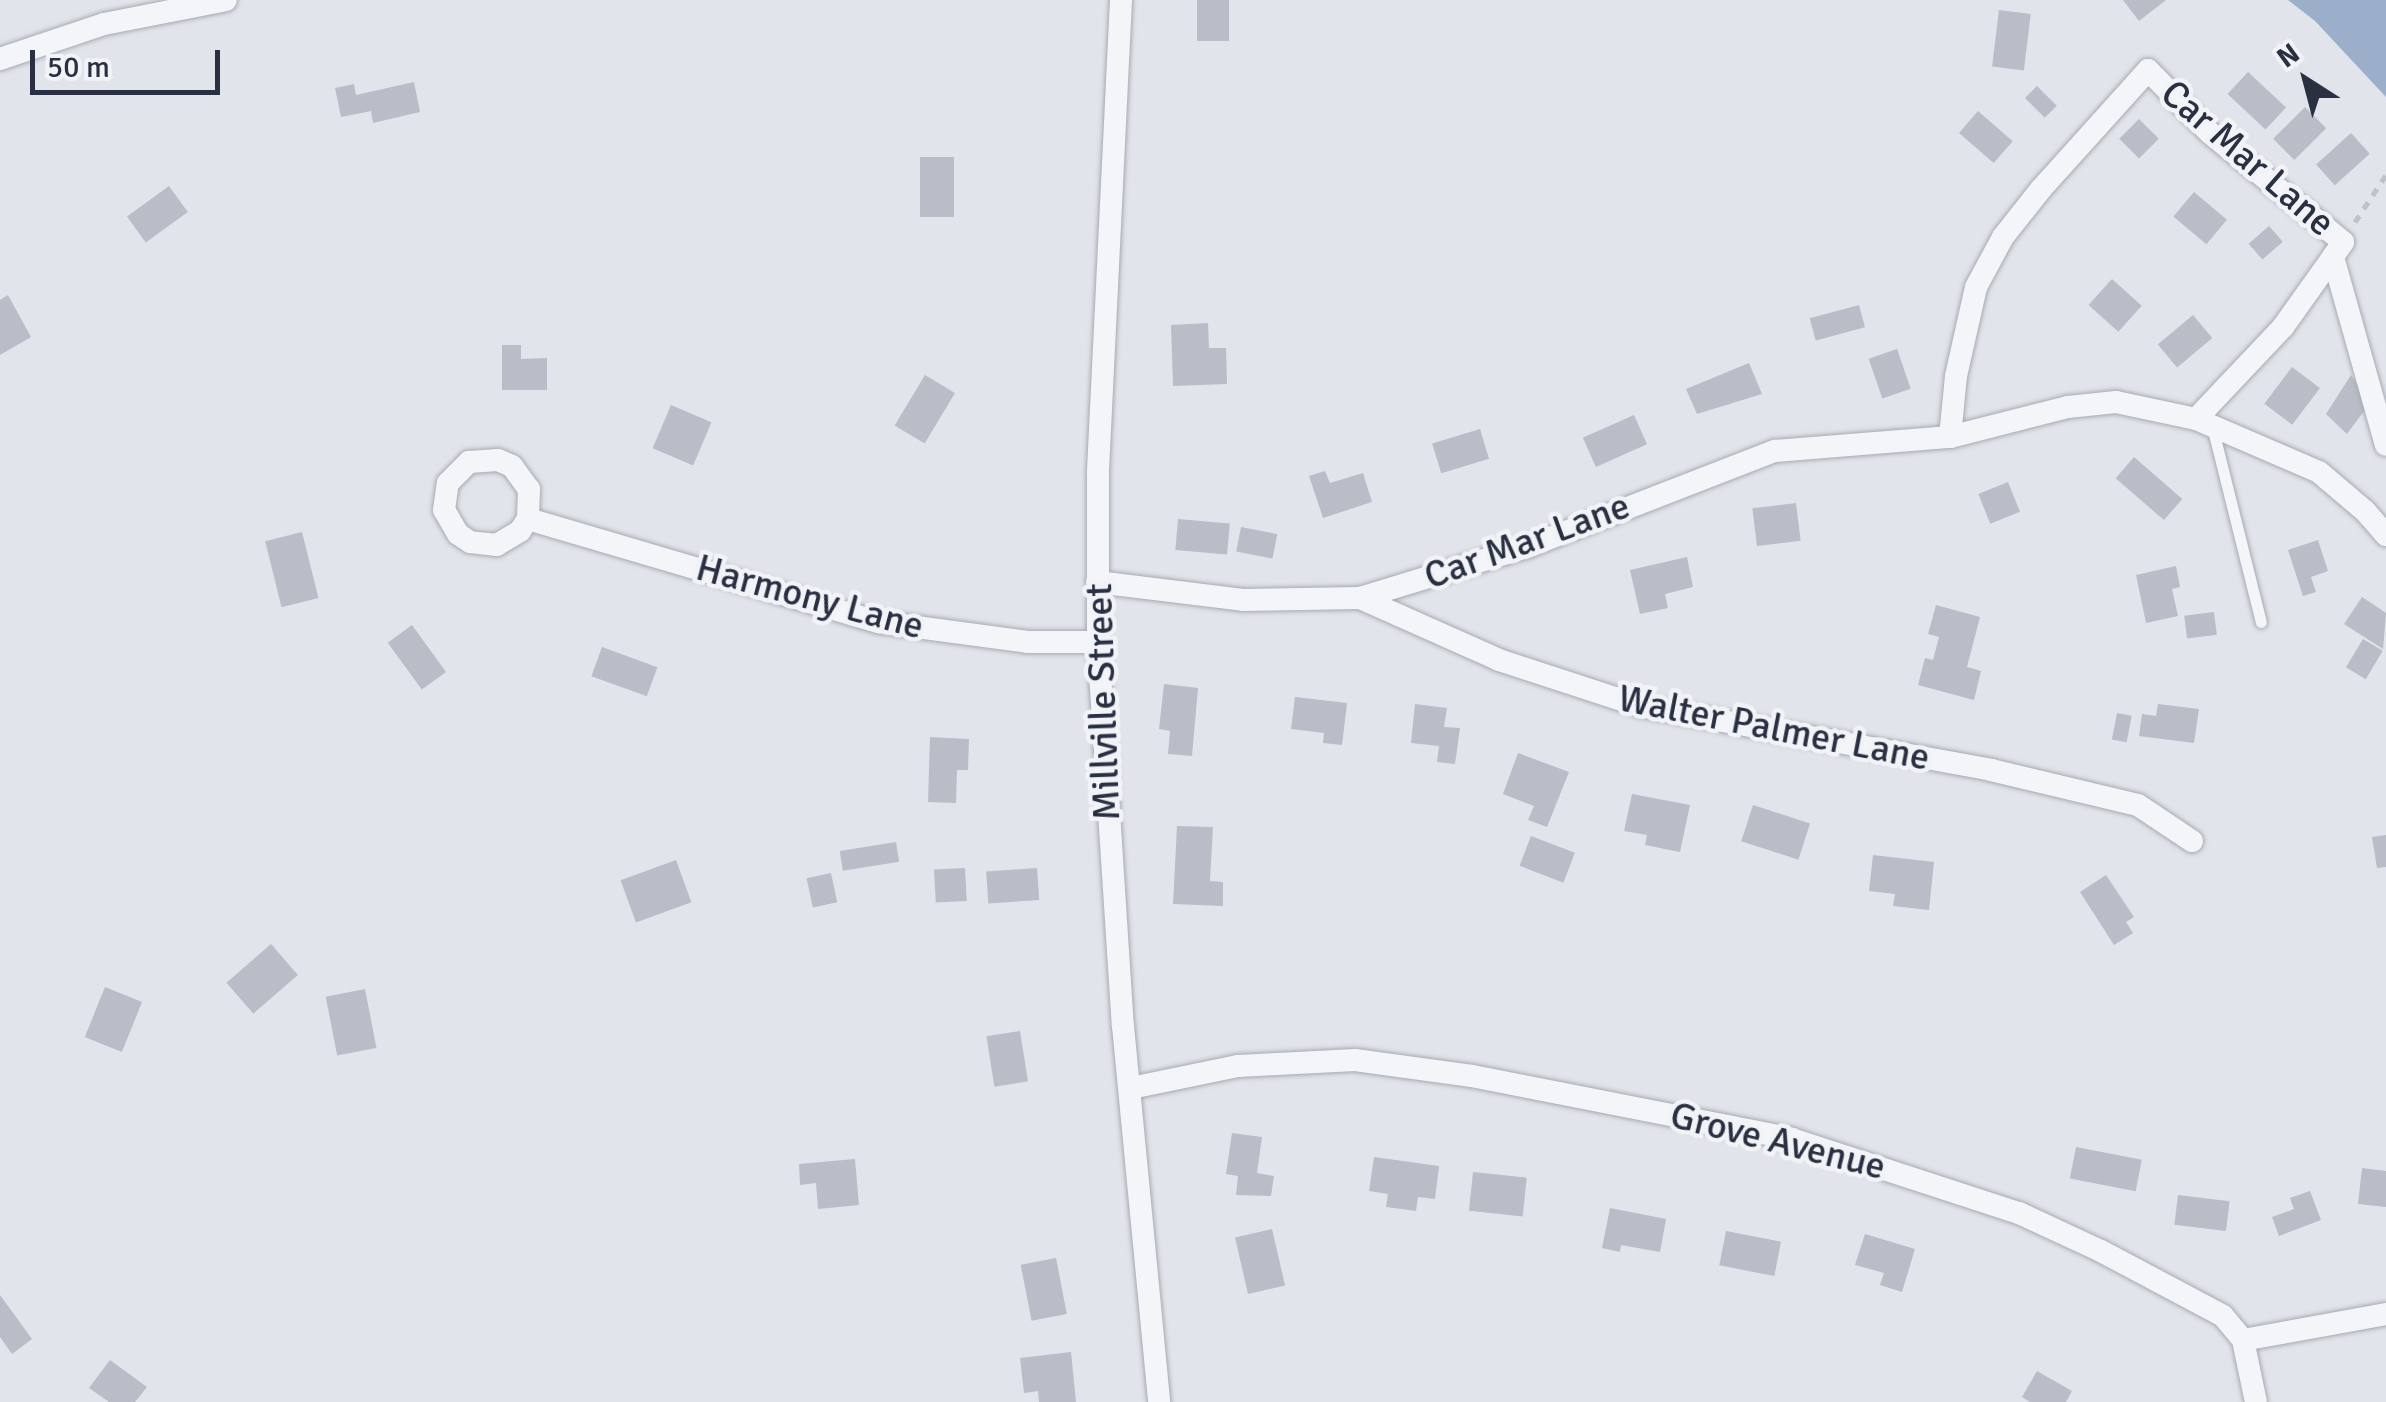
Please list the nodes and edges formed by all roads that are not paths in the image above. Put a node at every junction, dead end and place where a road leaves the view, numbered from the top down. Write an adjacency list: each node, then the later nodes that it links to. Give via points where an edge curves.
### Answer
1 (226, 0): 3 (street, via 104,24)
2 (1121, 0): 10 (street, Millville Street)
3 (0, 59)
4 (2338, 249): 5 (street, Car Mar Lane); 6 (street, Car Mar Lane, via 2148,70 2041,189 1976,286); 7 (street, Car Mar Lane)
5 (2204, 422): 6 (street, Car Mar Lane, via 2116,402 2068,407); 9 (street, Car Mar Lane, via 2319,472); 12 (lane)
6 (1950, 437): 11 (street, Car Mar Lane, via 1775,452 1527,546)
7 (2386, 446)
8 (528, 519): 13 (street, Harmony Lane, via 879,622 1028,642)
9 (2386, 536)
10 (1097, 582): 11 (street, Car Mar Lane, via 1244,600); 13 (street, Millville Street)
11 (1360, 598): 14 (street, Walter Palmer Lane, via 1499,660 1640,706 1991,770 2138,805)
12 (2261, 622)
13 (1098, 642): 15 (street, Millville Street)
14 (2192, 840)
15 (1131, 1088): 17 (street, Grove Avenue, via 1238,1066 1355,1060 1774,1134 2018,1213 2224,1316); 18 (street, Millville Street)
16 (2386, 1314): 17 (street)
17 (2243, 1340): 19 (street)
18 (1159, 1402)
19 (2256, 1402)

